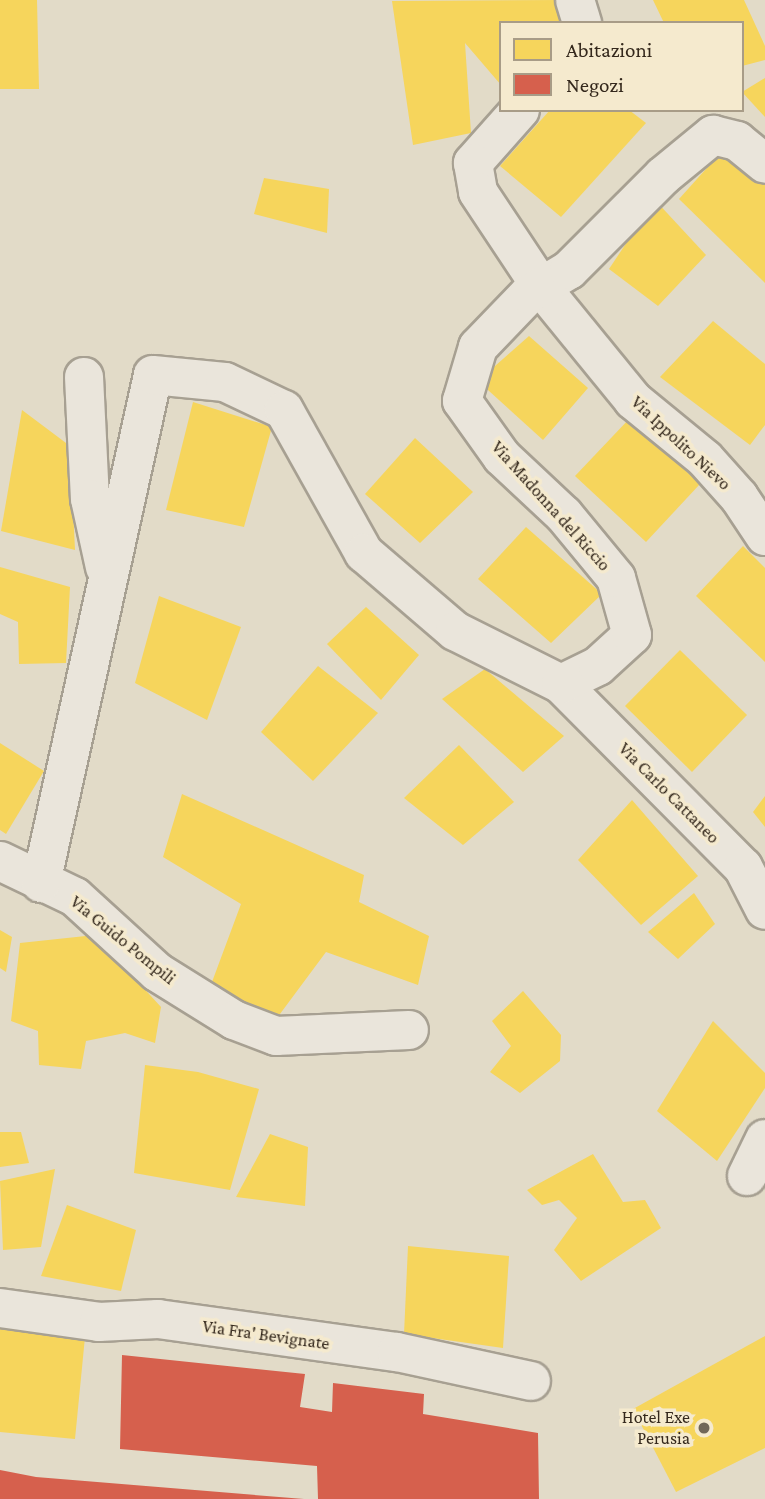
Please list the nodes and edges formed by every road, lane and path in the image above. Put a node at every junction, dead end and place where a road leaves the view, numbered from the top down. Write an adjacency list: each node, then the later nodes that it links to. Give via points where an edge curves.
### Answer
1 (575, 0): 2 (street)
2 (581, 21)
3 (518, 112): 5 (street, Via Ippolito Nievo, via 473,163 478,192)
4 (765, 164): 5 (street, Via Madonna del Riccio, via 737,141 713,135 663,176 569,270)
5 (541, 287): 7 (street, Via Ippolito Nievo, via 633,400 705,459); 9 (street, Via Madonna del Riccio, via 478,347 462,401 502,457 564,515 616,578 632,635 598,666)
6 (84, 377): 8 (street, via 90,499)
7 (765, 536)
8 (107, 579): 9 (street, via 153,375 225,382 284,410 364,553 455,631); 11 (street)
9 (561, 684): 12 (street, Via Carlo Cattaneo, via 743,867)
10 (0, 861): 11 (street, Via Guido Pompili)
11 (41, 883): 13 (street, Via Guido Pompili, via 75,897 157,972 234,1020 276,1036)
12 (765, 910)
13 (409, 1030)
14 (765, 1139): 15 (street)
15 (747, 1177)
16 (0, 1308): 17 (street, Via Fra' Bevignate, via 99,1322 158,1319 397,1352)
17 (531, 1381)

